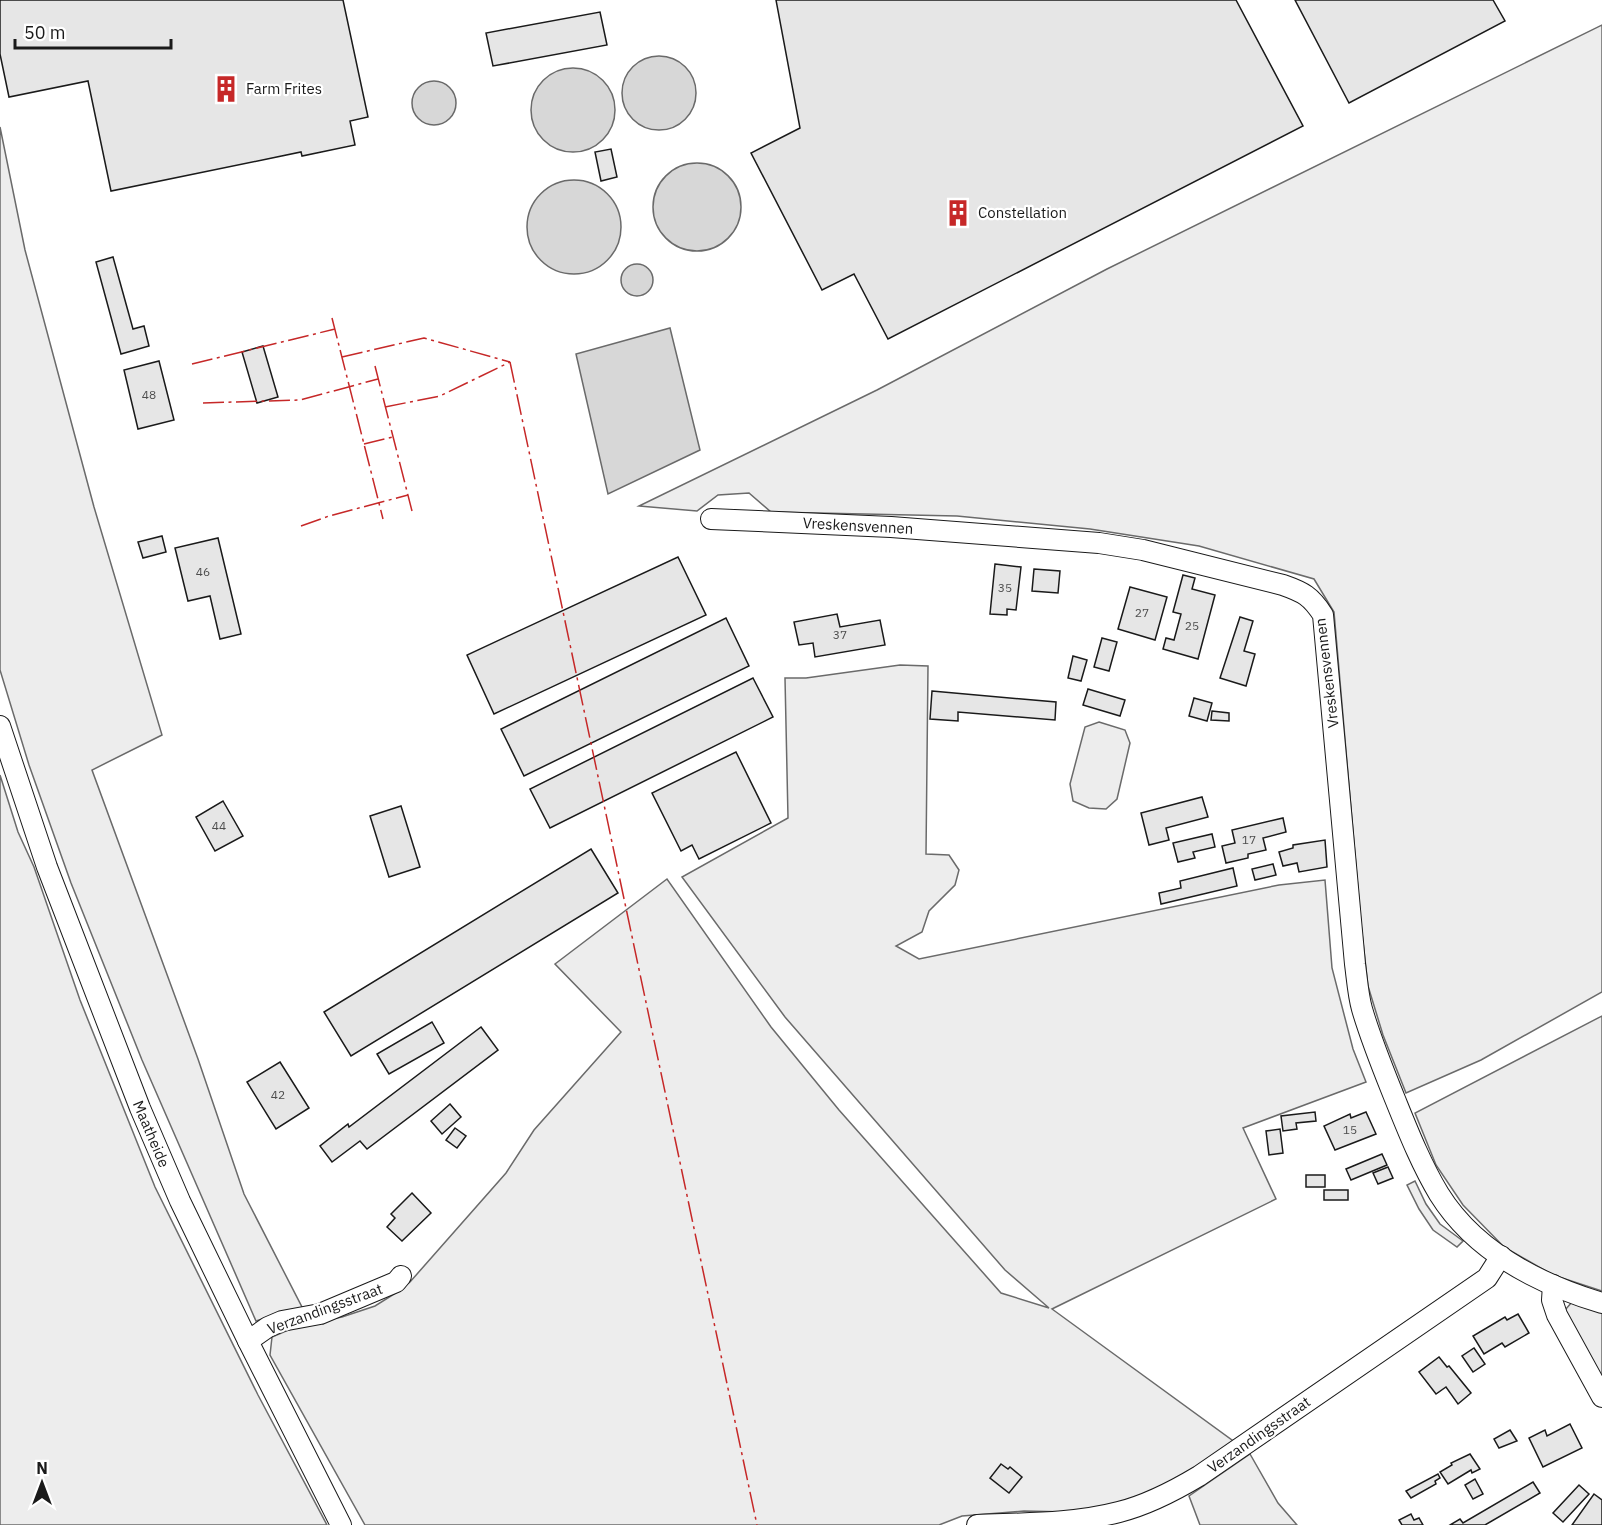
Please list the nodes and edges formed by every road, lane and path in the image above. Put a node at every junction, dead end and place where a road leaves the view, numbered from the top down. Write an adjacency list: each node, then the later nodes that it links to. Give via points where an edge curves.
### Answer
1 (711, 519): 3 (street, Vreskensvennen, via 891,526 1099,543 1283,585 1313,600 1323,615 1361,1007 1422,1164 1456,1217)
2 (0, 726): 7 (street, Maatheide, via 46,867 140,1108)
3 (1501, 1256): 5 (street, Vreskensvennen); 10 (street, Verzandingsstraat, via 1487,1278 1171,1493 1120,1512 1086,1518)
4 (401, 1276): 7 (street, Verzandingsstraat, via 396,1282 320,1314 282,1321)
5 (1553, 1285): 6 (street, Vreskensvennen); 8 (street, via 1557,1315)
6 (1602, 1303)
7 (248, 1341): 9 (street, Maatheide)
8 (1602, 1397)
9 (341, 1525)
10 (977, 1525)

